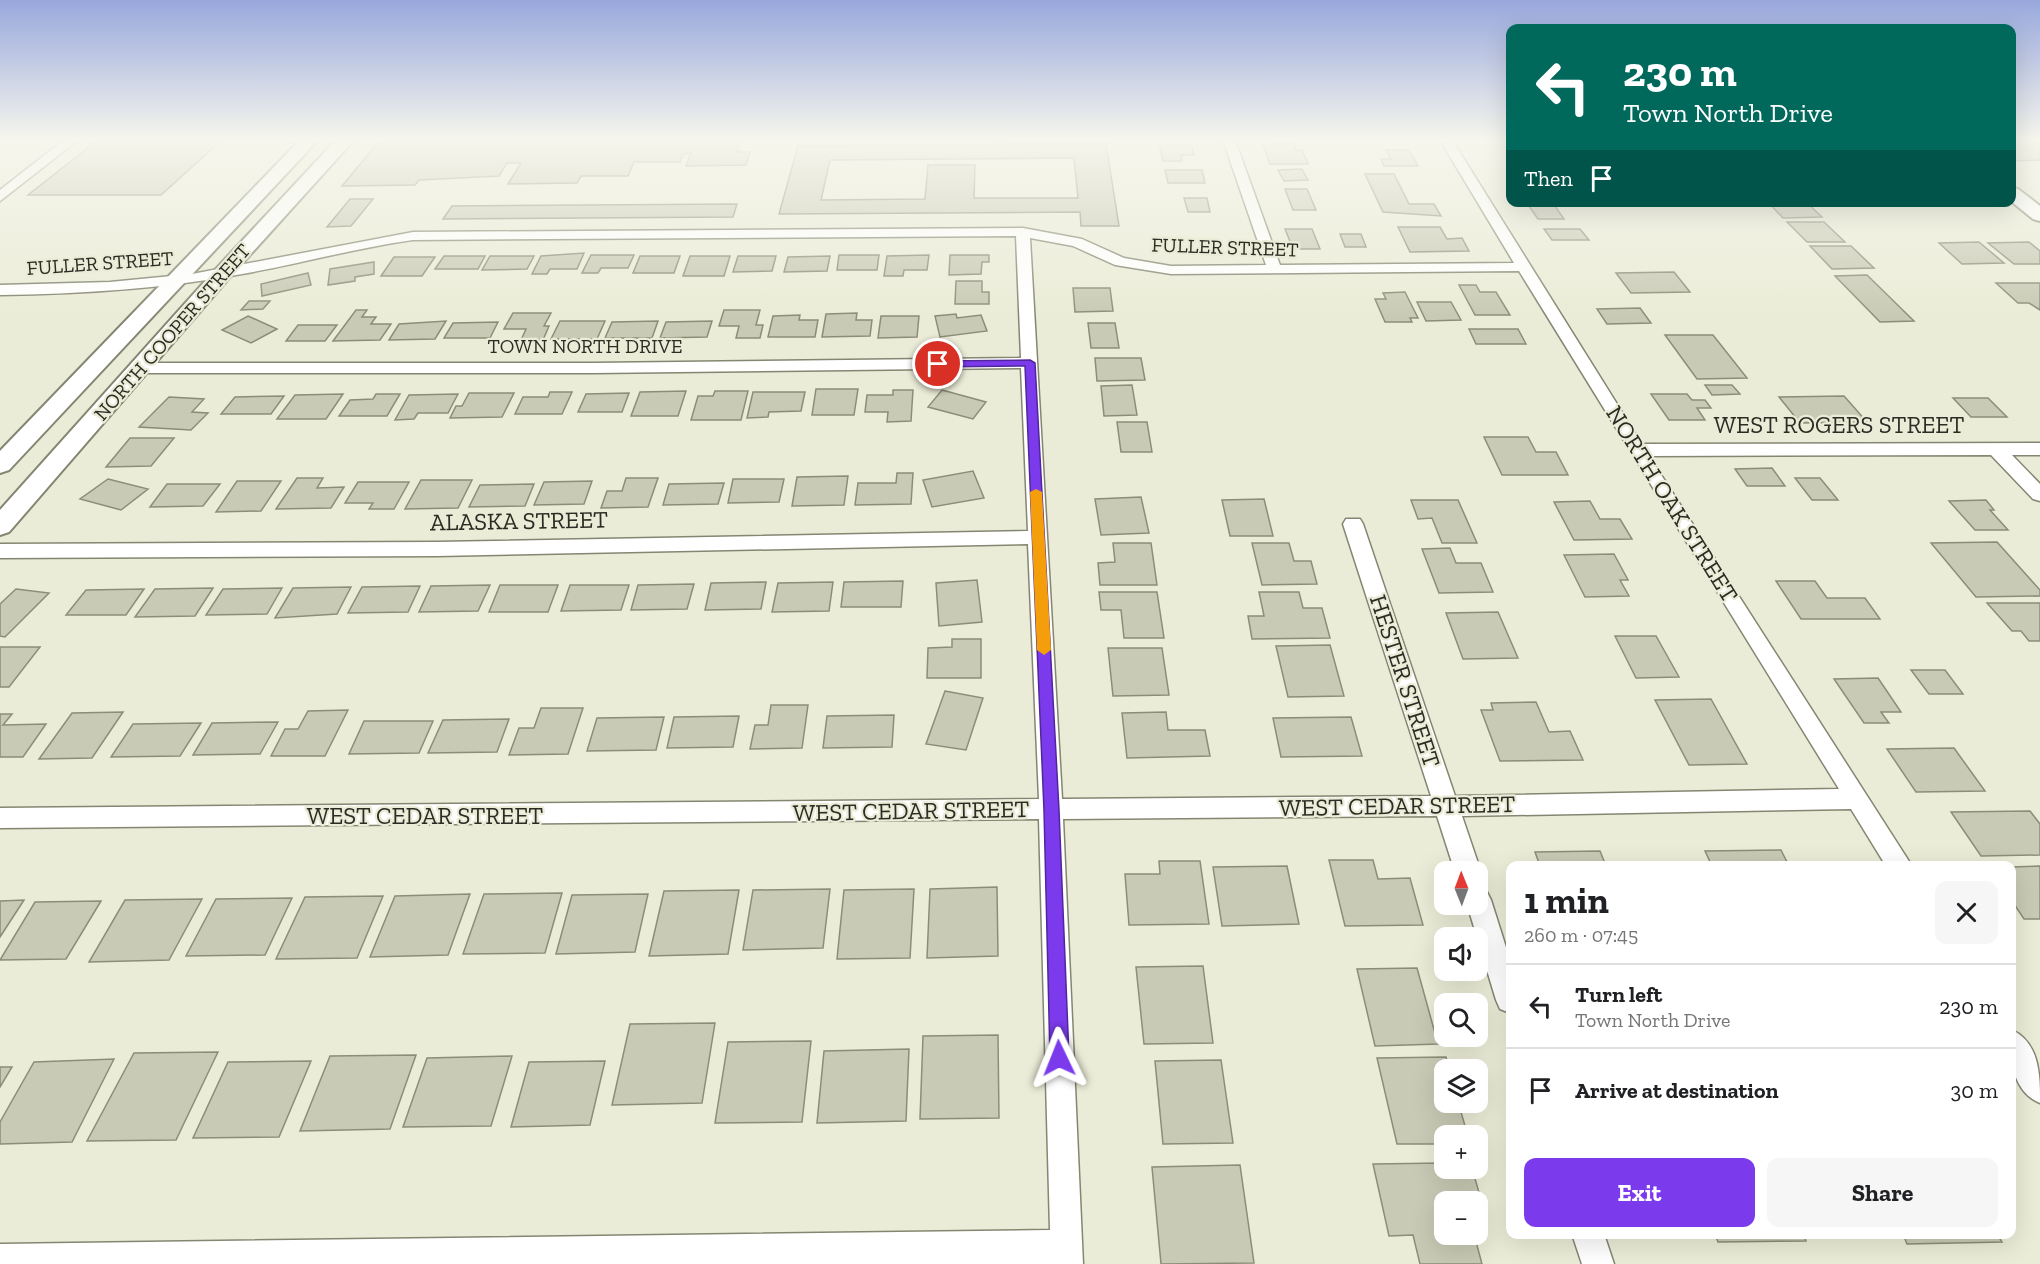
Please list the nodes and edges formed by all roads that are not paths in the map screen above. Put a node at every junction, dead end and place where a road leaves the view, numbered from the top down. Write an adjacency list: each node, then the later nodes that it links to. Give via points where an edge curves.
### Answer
1 (254, 199): 11 (main road, NORTH COOPER STREET)
2 (291, 199): 10 (main road, NORTH COOPER STREET)
3 (1250, 199): 9 (street)
4 (1482, 199): 8 (street, NORTH OAK STREET)
5 (2020, 199): 6 (main road)
6 (2040, 215)
7 (1023, 232): 9 (street, FULLER STREET, via 1077,242 1120,262 1171,270); 10 (street, FULLER STREET, via 413,236 370,241); 13 (street)
8 (1524, 267): 9 (street, FULLER STREET); 17 (street, NORTH OAK STREET)
9 (1275, 271)
10 (222, 274): 11 (street, FULLER STREET); 14 (main road, NORTH COOPER STREET)
11 (176, 280): 12 (street, FULLER STREET, via 120,287); 18 (main road, NORTH COOPER STREET)
12 (0, 290)
13 (1030, 363): 14 (street, TOWN NORTH DRIVE); 22 (street)
14 (141, 368): 21 (main road, NORTH COOPER STREET)
15 (1995, 448): 16 (street, WEST ROGERS STREET); 17 (street, WEST ROGERS STREET); 19 (street)
16 (2040, 449)
17 (1638, 450): 24 (street, NORTH OAK STREET)
18 (0, 465)
19 (2040, 495)
20 (1353, 524): 25 (street, HESTER STREET)
21 (0, 526)
22 (1038, 537): 23 (street, ALASKA STREET, via 437,549); 26 (street)
23 (0, 551)
24 (1858, 800): 25 (street, WEST CEDAR STREET); 29 (street, NORTH OAK STREET)
25 (1446, 806): 26 (street, WEST CEDAR STREET); 28 (street, HESTER STREET)
26 (1051, 810): 27 (street, WEST CEDAR STREET); 35 (street)
27 (0, 818)
28 (1464, 861)
29 (1897, 861)
30 (1483, 915): 31 (street)
31 (1506, 988)
32 (2016, 1050): 33 (street)
33 (2040, 1089)
34 (1590, 1239): 38 (street)
35 (1067, 1255): 37 (street)
36 (0, 1260): 37 (street)
37 (55, 1262)
38 (1598, 1264)

